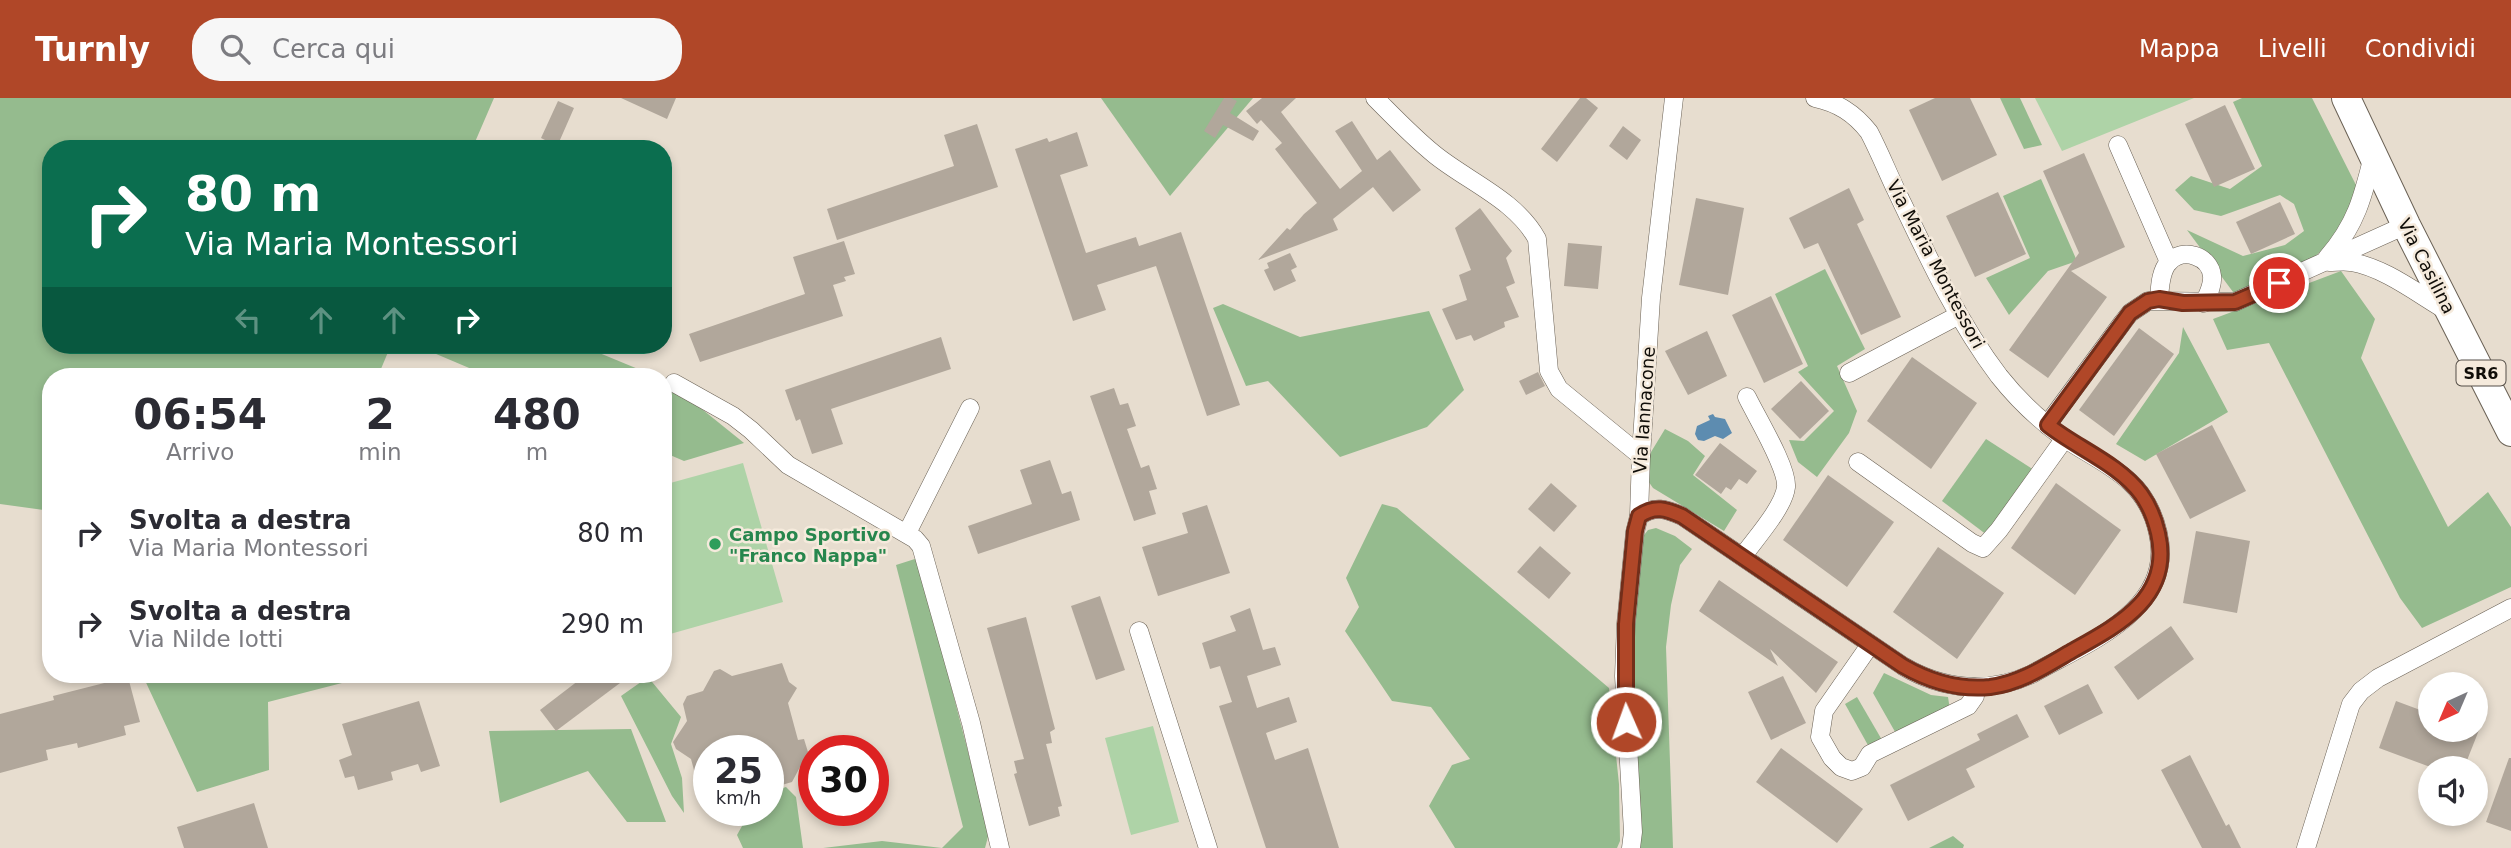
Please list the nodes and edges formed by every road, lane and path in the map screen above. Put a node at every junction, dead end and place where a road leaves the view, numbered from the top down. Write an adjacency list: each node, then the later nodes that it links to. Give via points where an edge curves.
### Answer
1 (1375, 98): 21 (street, via 1433,154 1530,225 1537,239 1549,371 1559,389)
2 (1674, 98): 21 (street, Via Iannacone, via 1651,298)
3 (1815, 98): 13 (street, Via Maria Montessori, via 1844,108 1869,132)
4 (2346, 98): 6 (main road, Via Casilina / SR6)
5 (2119, 145): 8 (street)
6 (2373, 156): 7 (main road, Via Casilina / SR6); 9 (street, via 2356,217)
7 (2406, 225): 9 (street); 12 (main road, Via Casilina / SR6)
8 (2169, 262): 10 (street, via 2162,273); 11 (street, via 2180,255 2205,261 2212,272 2212,286)
9 (2322, 263): 11 (street, via 2235,302); 12 (street, via 2351,262 2389,276)
10 (2159, 299): 11 (street); 18 (street, via 2130,313)
11 (2204, 303)
12 (2451, 314): 19 (main road, Via Casilina / SR6)
13 (1959, 315): 14 (street); 18 (street, Via Maria Montessori, via 2000,376)
14 (1849, 373)
15 (674, 383): 24 (street, via 733,416 788,465)
16 (1747, 397): 25 (street, via 1781,463 1787,485 1782,501)
17 (970, 408): 24 (street)
18 (2048, 425): 20 (street, Via Maria Montessori)
19 (2511, 432)
20 (2065, 438): 22 (street, via 1983,548); 29 (street, Via Maria Montessori, via 2118,472 2142,495 2161,543 2152,591 2127,617 2032,674 2003,685)
21 (1641, 456): 23 (street, Via Iannacone)
22 (1858, 462)
23 (1639, 516): 25 (street, Via Maria Montessori, via 1652,509 1666,509); 32 (street, Via Iannacone, via 1624,676)
24 (907, 533): 30 (street, via 921,546 971,723)
25 (1743, 556): 28 (street, Via Maria Montessori)
26 (2511, 608): 33 (street, via 2361,691 2351,704)
27 (1139, 631): 31 (street)
28 (1870, 645): 29 (street, Via Maria Montessori, via 1917,674); 29 (street, via 1824,711 1820,737 1841,767 1852,771 1862,767 1870,754 1968,706 1975,696)
29 (1974, 687)
30 (1000, 848)
31 (1208, 848)
32 (1631, 848)
33 (2306, 848)

